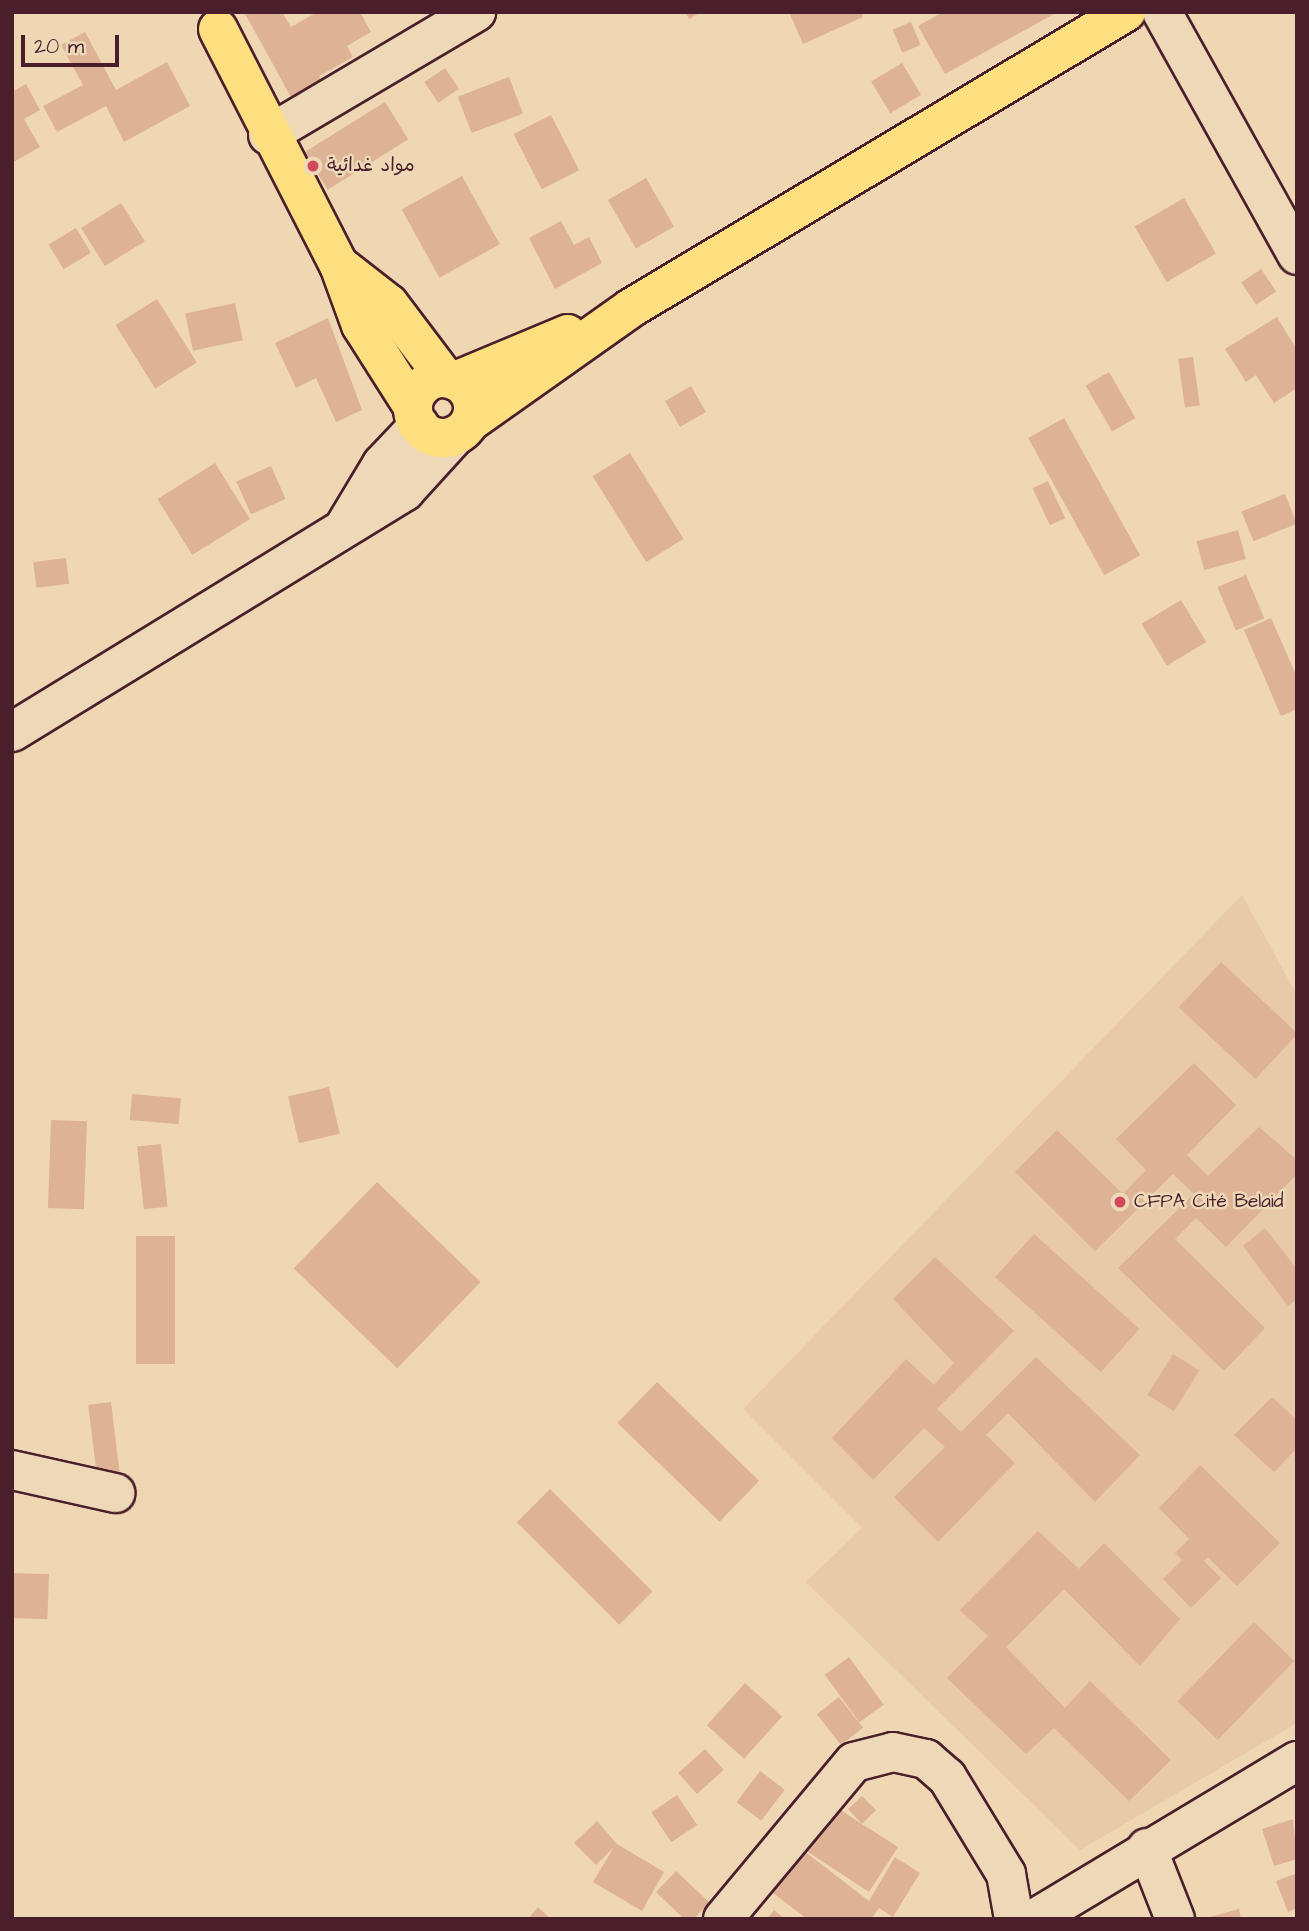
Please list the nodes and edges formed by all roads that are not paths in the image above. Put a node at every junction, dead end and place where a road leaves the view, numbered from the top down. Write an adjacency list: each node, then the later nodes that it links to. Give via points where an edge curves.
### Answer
1 (476, 12): 5 (street)
2 (1126, 12): 8 (main road)
3 (1162, 12): 6 (street)
4 (212, 18): 5 (main road)
5 (268, 135): 7 (main road)
6 (1297, 255)
7 (339, 265): 9 (main road, via 388,304); 10 (main road, via 361,325)
8 (631, 308): 9 (main road); 11 (main road)
9 (450, 379): 10 (main road, via 420,389); 11 (main road, via 473,403)
10 (416, 416): 11 (main road, via 431,436); 12 (street)
11 (463, 429): 12 (street, via 405,491)
12 (344, 526): 13 (street)
13 (12, 732)
14 (12, 1470): 15 (street)
15 (115, 1493)
16 (1294, 1771): 17 (street)
17 (1147, 1848): 20 (street); 21 (street)
18 (723, 1919): 19 (street, via 854,1762 894,1752 926,1759 947,1777 1006,1874)
19 (1014, 1919)
20 (1034, 1919)
21 (1175, 1919)

